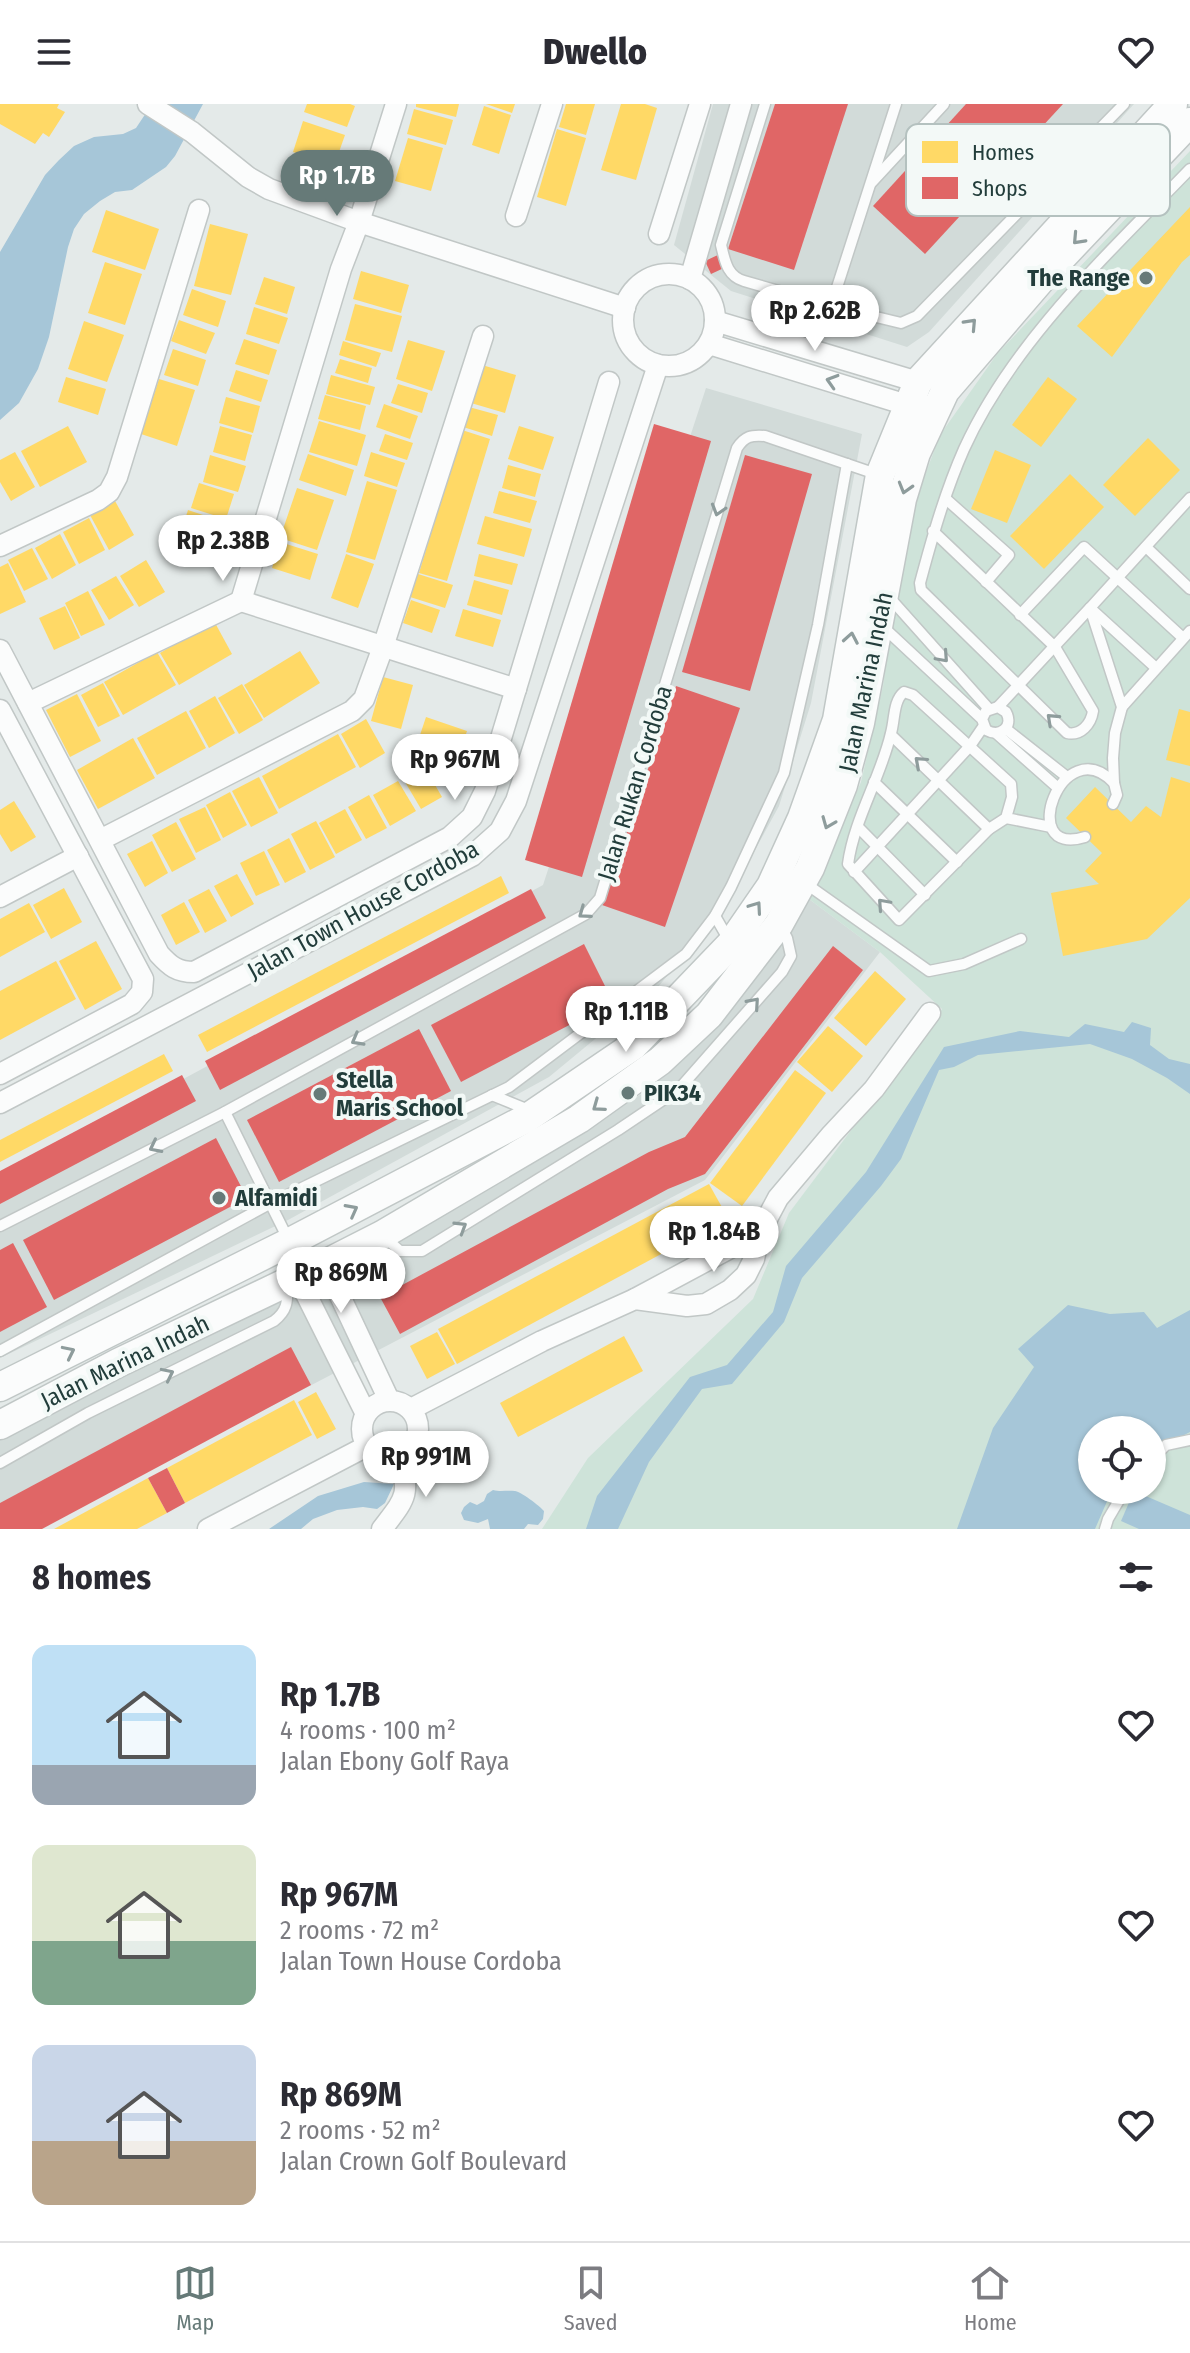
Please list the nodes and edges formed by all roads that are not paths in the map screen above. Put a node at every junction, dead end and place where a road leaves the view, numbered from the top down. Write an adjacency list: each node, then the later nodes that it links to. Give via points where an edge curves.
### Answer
1 (148, 104): 26 (street, via 269,189)
2 (396, 104): 26 (street)
3 (552, 104): 21 (street)
4 (700, 104): 28 (street)
5 (741, 104): 27 (street)
6 (765, 104): 29 (lane)
7 (896, 104): 18 (lane)
8 (944, 104): 12 (lane)
9 (1124, 104): 13 (lane)
10 (1173, 104): 14 (main road, Jalan Marina Indah, one-way to 10)
11 (1190, 122): 15 (main road, Jalan Marina Indah, one-way to 15)
12 (926, 124)
13 (1104, 124)
14 (1155, 124)
15 (1170, 143)
16 (906, 145): 18 (lane)
17 (1190, 169): 19 (lane)
18 (870, 184): 31 (lane)
19 (1170, 190)
20 (199, 210): 45 (street, via 109,492)
21 (516, 216)
22 (1015, 216): 31 (lane, via 917,316 901,323)
23 (1072, 216): 39 (main road, Jalan Marina Indah, one-way to 23)
24 (1101, 216): 38 (main road, Jalan Marina Indah, one-way to 38)
25 (1145, 216): 43 (lane, via 1058,306 990,401 964,449)
26 (359, 222): 32 (street); 51 (street)
27 (704, 231): 29 (lane); 30 (street)
28 (659, 234)
29 (721, 245): 31 (lane, via 736,279)
30 (690, 279): 32 (street, via 664,274 651,278 639,285); 33 (street, via 709,297)
31 (831, 306)
32 (625, 308): 36 (street, via 623,323 634,350)
33 (715, 321): 35 (street); 39 (street)
34 (483, 336): 56 (street)
35 (709, 344): 36 (street, via 687,363); 39 (street, one-way to 35)
36 (658, 365): 96 (street, Jalan Town House Cordoba, via 516,801 500,831 472,856)
37 (609, 382): 61 (street)
38 (945, 391): 39 (street); 50 (main road, Jalan Marina Indah, one-way to 50, via 916,453 902,499)
39 (912, 394): 41 (main road, Jalan Marina Indah)
40 (847, 464): 41 (lane, Jalan Rukan Cordoba); 90 (lane, via 784,773); 97 (lane, Jalan Rukan Cordoba, one-way to 97, via 765,436 744,438 737,448 594,907)
41 (880, 475): 92 (main road, Jalan Marina Indah, one-way to 41, via 771,886 837,720)
42 (1190, 498): 46 (lane)
43 (946, 499): 44 (lane); 48 (lane, via 1009,555)
44 (933, 531): 48 (lane); 60 (lane, via 921,590)
45 (0, 546)
46 (1146, 547): 47 (lane); 49 (lane)
47 (1118, 578): 52 (lane); 53 (lane, via 1084,547); 55 (lane)
48 (986, 582): 53 (lane)
49 (1190, 589)
50 (885, 593): 54 (main road, Jalan Marina Indah); 64 (lane, one-way to 64)
51 (241, 601): 56 (street); 62 (street)
52 (1090, 608): 57 (lane); 59 (lane); 63 (lane)
53 (1020, 615): 57 (lane)
54 (879, 623): 66 (lane); 87 (main road, Jalan Marina Indah, one-way to 87, via 843,785)
55 (1187, 634): 59 (lane)
56 (383, 647): 61 (street); 82 (street, via 364,699 352,711)
57 (1055, 647): 60 (lane); 60 (lane, one-way to 60, via 1093,711 1083,730 1067,733)
58 (0, 650): 62 (street)
59 (1156, 668): 63 (lane)
60 (1017, 685): 64 (lane)
61 (516, 689): 82 (street, via 485,791 472,817 450,837 194,972 170,966 159,954)
62 (28, 703): 82 (street)
63 (1122, 707): 73 (lane, via 1115,733)
64 (994, 708): 66 (lane); 67 (lane, via 1003,709 1008,717)
65 (1, 716): 84 (street)
66 (983, 723): 67 (lane, via 989,732); 69 (lane)
67 (1001, 731): 70 (lane); 74 (lane)
68 (891, 735): 69 (lane, via 898,697 904,692); 71 (lane, one-way to 68); 72 (lane)
69 (970, 746): 71 (lane); 77 (lane, via 1011,784)
70 (1067, 777): 73 (lane, via 1088,771); 74 (lane)
71 (939, 779): 76 (lane); 80 (lane)
72 (874, 782): 76 (lane); 78 (lane)
73 (1114, 783): 75 (lane)
74 (1058, 788): 79 (lane, via 1049,809)
75 (1113, 804)
76 (907, 814): 83 (lane); 85 (lane)
77 (1006, 818): 79 (lane); 80 (lane)
78 (858, 827): 83 (lane); 86 (lane, via 848,861)
79 (1051, 827): 81 (lane, via 1062,837)
80 (989, 829): 85 (lane)
81 (1085, 837)
82 (100, 840)
83 (877, 848): 86 (lane); 88 (lane)
84 (78, 856): 89 (street); 94 (street, via 143,979 142,992 132,1004)
85 (957, 862): 88 (lane)
86 (854, 872): 88 (lane, one-way to 86, via 897,920)
87 (803, 882): 91 (lane, via 929,971 964,964); 103 (main road, Jalan Marina Indah, via 779,924 709,1015 660,1061 579,1119)
88 (925, 895)
89 (0, 897)
90 (715, 916): 92 (lane); 95 (lane, via 686,954)
91 (1021, 939)
92 (731, 944): 98 (main road, Jalan Marina Indah, via 633,1046)
93 (930, 1013): 101 (street, via 874,1089 778,1198)
94 (0, 1074)
95 (492, 1095): 98 (lane); 99 (lane)
96 (0, 1103)
97 (225, 1112): 99 (lane); 100 (lane, Jalan Rukan Cordoba, one-way to 100)
98 (534, 1113): 102 (main road, Jalan Marina Indah, one-way to 98)
99 (271, 1203): 102 (lane); 106 (lane)
100 (0, 1226)
101 (760, 1232): 105 (street); 105 (street, via 746,1275 706,1304 674,1306)
102 (290, 1242): 107 (main road, Jalan Marina Indah, one-way to 102)
103 (325, 1264): 104 (main road, Jalan Marina Indah); 108 (street)
104 (292, 1280): 110 (street); 111 (main road, Jalan Marina Indah); 116 (lane, one-way to 104, via 274,1321 284,1313)
105 (635, 1299): 109 (street)
106 (0, 1351)
107 (0, 1387)
108 (389, 1400): 109 (street); 110 (street)
109 (411, 1409): 115 (street, via 419,1431 416,1442)
110 (366, 1414): 114 (street, via 361,1428)
111 (0, 1425)
112 (1190, 1440): 113 (lane)
113 (1166, 1445)
114 (367, 1446): 115 (street, via 385,1457); 118 (street)
115 (398, 1456): 119 (street, via 406,1478 404,1500)
116 (0, 1463)
117 (1118, 1504): 120 (lane)
118 (208, 1529)
119 (382, 1529)
120 (1105, 1529)

